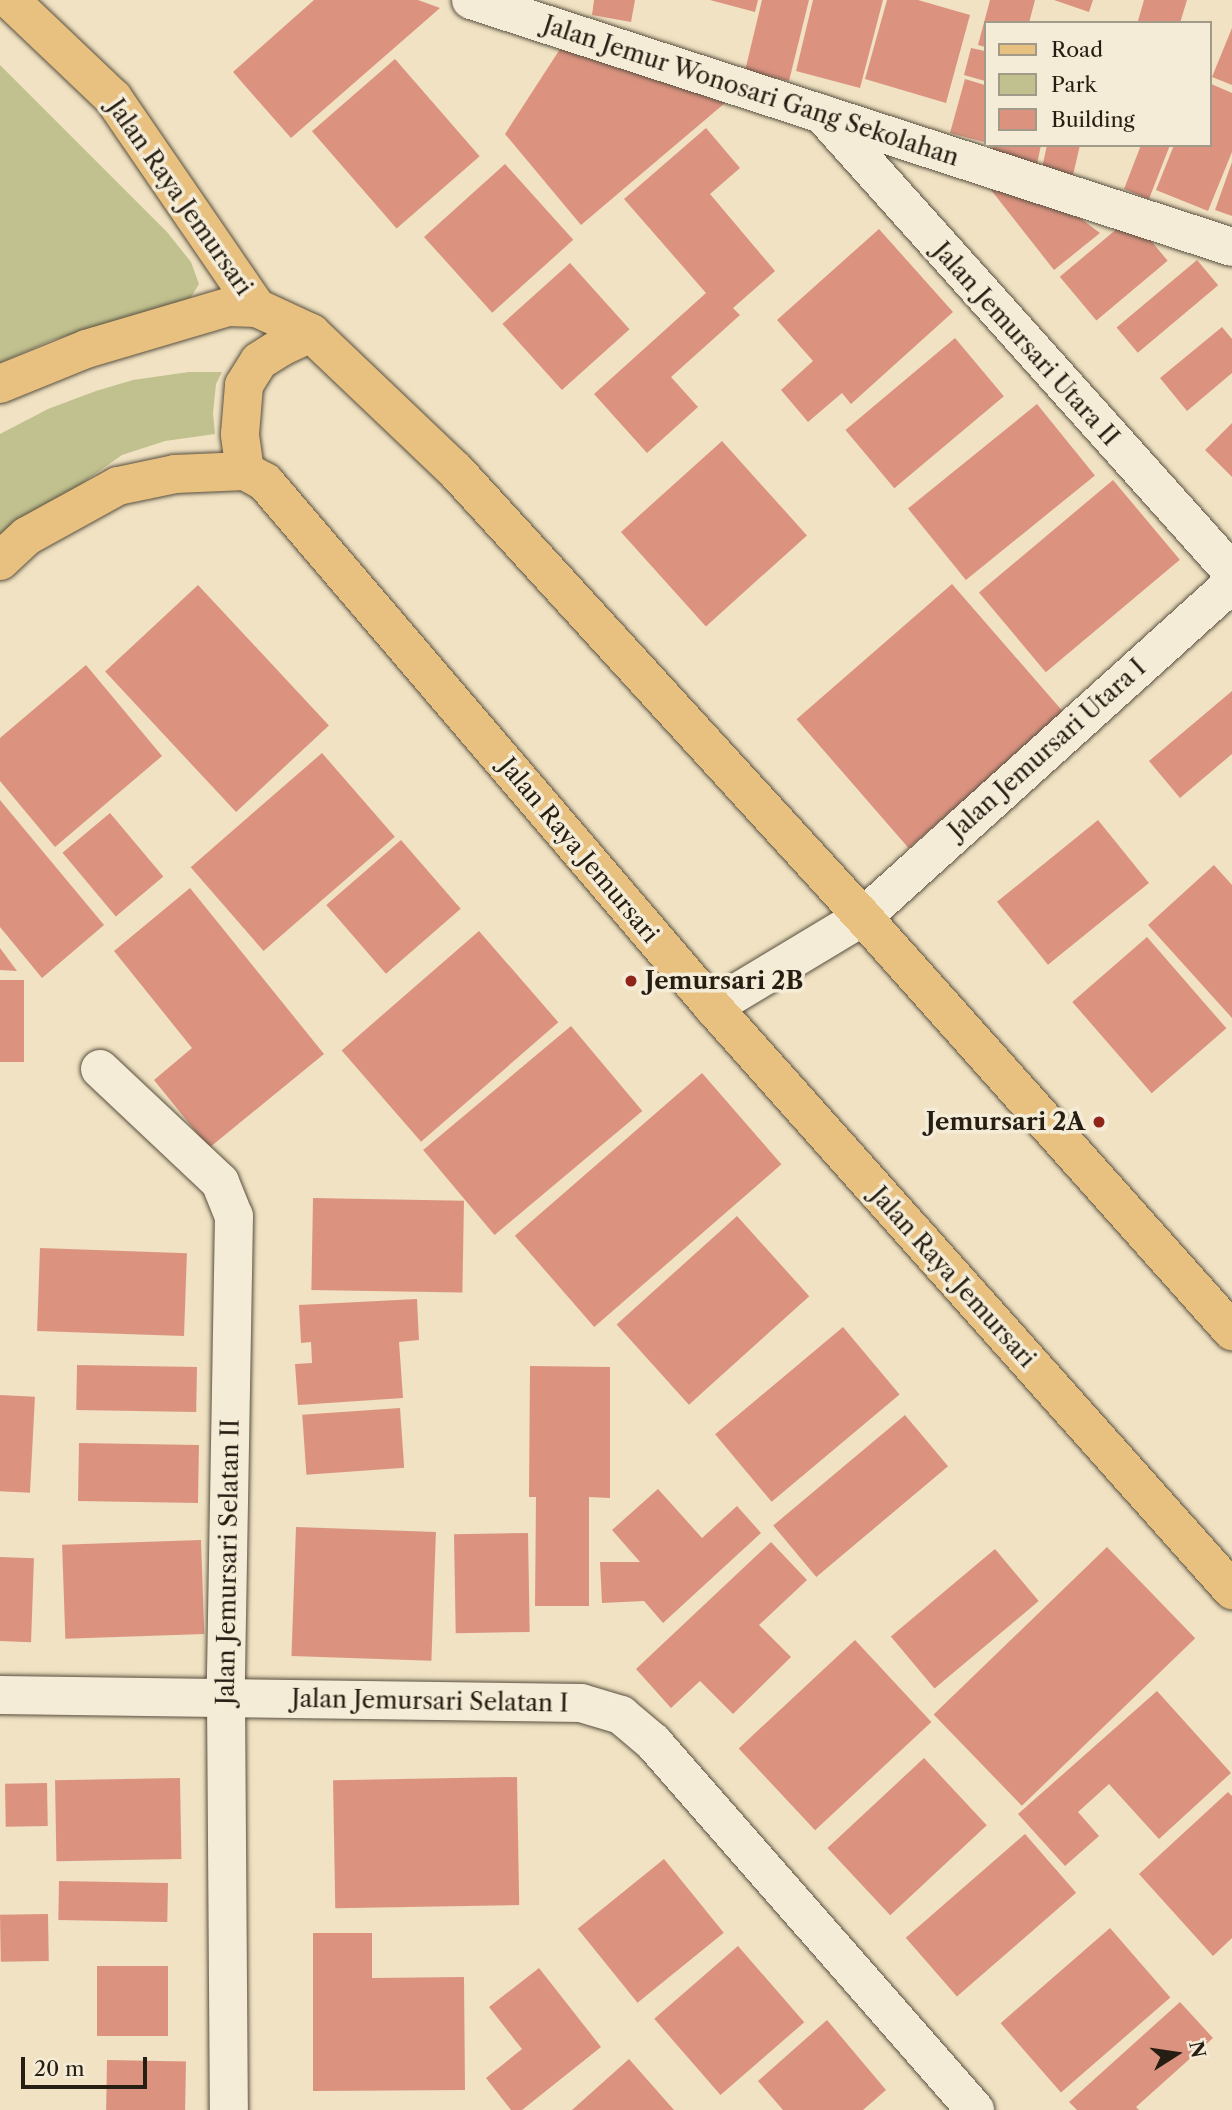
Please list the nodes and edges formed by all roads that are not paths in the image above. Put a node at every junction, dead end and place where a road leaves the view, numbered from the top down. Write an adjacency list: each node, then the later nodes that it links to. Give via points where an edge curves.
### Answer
1 (10, 0): 5 (main road, Jalan Raya Jemursari, via 113,98)
2 (471, 0): 3 (street, Jalan Jemur Wonosari Gang Sekolahan)
3 (822, 114): 4 (street, Jalan Jemur Wonosari Gang Sekolahan); 10 (street, Jalan Jemursari Utara II)
4 (1232, 247)
5 (257, 308): 6 (main road, Jalan Raya Jemursari); 7 (main road, Jalan Raya Jemursari, via 228,307 201,313 86,349)
6 (311, 333): 8 (main road, via 259,361 244,385 240,434); 12 (main road, Jalan Raya Jemursari, via 456,471)
7 (0, 384)
8 (245, 471): 9 (main road, via 175,474 118,486 27,536); 13 (main road, Jalan Raya Jemursari, via 278,496)
9 (0, 561)
10 (1232, 572)
11 (1232, 583): 12 (street, Jalan Jemursari Utara I)
12 (863, 917): 13 (street, Jalan Jemursari Utara I); 15 (main road, Jalan Raya Jemursari)
13 (713, 1007): 16 (main road, Jalan Raya Jemursari)
14 (100, 1069): 18 (street, Jalan Jemursari Selatan II, via 220,1182 234,1216)
15 (1232, 1331)
16 (1232, 1590)
17 (0, 1695): 18 (street, Jalan Jemursari Selatan I)
18 (226, 1698): 19 (street, Jalan Jemursari Selatan II); 20 (street, Jalan Jemursari Selatan I, via 581,1703 621,1715 653,1742)
19 (229, 2110)
20 (975, 2110)

